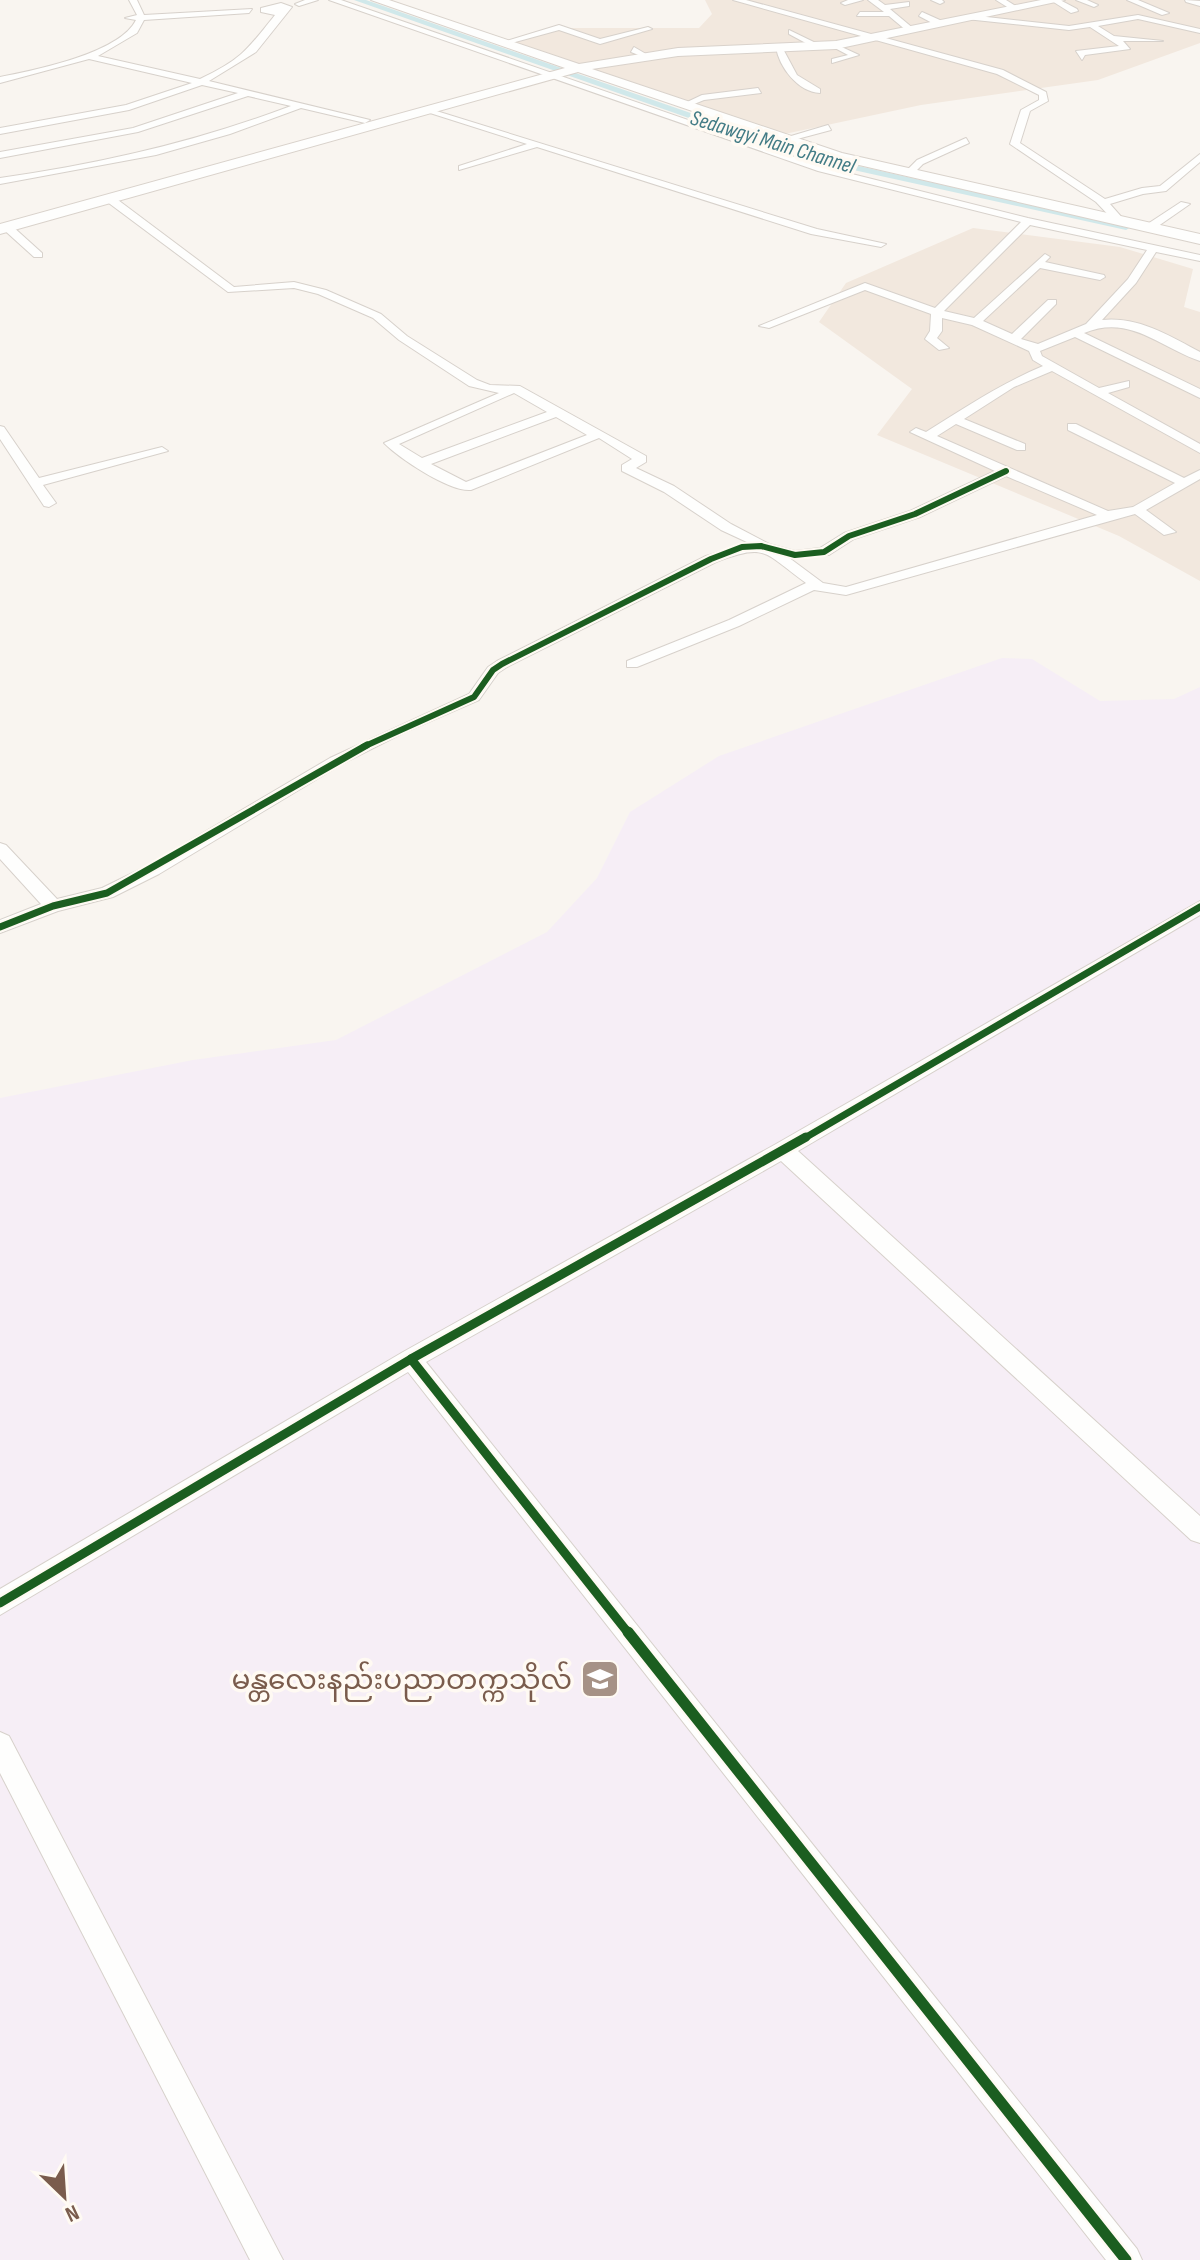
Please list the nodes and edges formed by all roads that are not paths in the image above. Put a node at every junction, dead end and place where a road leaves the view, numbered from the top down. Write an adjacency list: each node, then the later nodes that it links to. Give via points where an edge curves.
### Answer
1 (122, 0): 24 (street)
2 (133, 0): 25 (street)
3 (314, 0): 18 (street)
4 (333, 0): 52 (street)
5 (377, 0): 39 (street)
6 (737, 0): 35 (street)
7 (872, 0): 20 (street)
8 (1057, 0): 16 (street); 19 (street)
9 (1080, 0): 15 (street)
10 (1131, 0): 30 (street)
11 (1189, 0): 14 (street)
12 (845, 3): 17 (street)
13 (906, 4): 20 (street)
14 (1200, 4)
15 (1094, 5)
16 (1008, 6): 22 (street); 23 (street)
17 (862, 10): 20 (street); 20 (street)
18 (276, 11): 25 (street); 54 (street, via 265,40)
19 (1074, 11)
20 (888, 12): 32 (street)
21 (922, 14): 26 (street)
22 (1055, 16)
23 (963, 17): 26 (street); 27 (street)
24 (129, 18): 25 (street); 44 (street, via 120,34)
25 (140, 18): 44 (street, via 134,32)
26 (939, 23): 32 (street)
27 (1030, 24): 28 (street); 33 (street)
28 (1070, 25): 29 (street); 37 (street, via 1054,34)
29 (1093, 26): 30 (street, via 1144,17); 36 (street)
30 (1199, 26)
31 (648, 29): 39 (street, via 600,42 559,27)
32 (910, 29): 35 (street)
33 (1041, 31)
34 (792, 32): 41 (street)
35 (878, 37): 40 (street); 50 (street)
36 (1114, 38): 38 (street); 42 (street, via 1127,47)
37 (1061, 39)
38 (1159, 41)
39 (504, 43): 49 (street)
40 (836, 45): 41 (street); 48 (street, via 855,55)
41 (818, 46): 43 (street)
42 (1100, 53): 45 (street, via 1079,53); 46 (street)
43 (781, 54): 47 (street); 49 (street, via 638,53); 56 (street, via 794,77)
44 (87, 56): 53 (street); 54 (street)
45 (1082, 57)
46 (1118, 57)
47 (770, 60)
48 (835, 61)
49 (575, 69): 52 (street); 58 (street)
50 (1000, 72): 51 (street); 71 (street, via 1044,97 1024,114 1015,144)
51 (1033, 75)
52 (553, 76): 60 (street); 81 (street, via 821,169)
53 (0, 78)
54 (197, 82): 57 (street); 62 (street, via 123,107)
55 (758, 91): 58 (street)
56 (817, 91)
57 (248, 93): 59 (street); 72 (street, via 135,130)
58 (687, 104): 65 (street)
59 (300, 105): 61 (street); 77 (street, via 162,152)
60 (433, 111): 68 (street); 78 (street)
61 (365, 120)
62 (45, 124): 64 (street); 76 (street)
63 (828, 128): 65 (street)
64 (0, 131)
65 (786, 139): 75 (street)
66 (966, 141): 69 (street)
67 (927, 143): 69 (street)
68 (536, 144): 74 (street); 86 (street, via 815,232)
69 (948, 148): 75 (street)
70 (1008, 149): 71 (street)
71 (1023, 150): 79 (street)
72 (0, 155)
73 (1200, 157): 79 (street, via 1163,189)
74 (462, 168)
75 (908, 174): 82 (street)
76 (94, 178)
77 (0, 181)
78 (110, 199): 84 (street); 104 (street, via 232,290 308,287 377,316 481,387)
79 (1104, 203): 82 (street)
80 (1185, 204): 83 (street)
81 (1028, 221): 87 (street); 93 (street)
82 (1120, 221): 83 (street)
83 (1150, 227): 85 (street)
84 (4, 228): 88 (street)
85 (1200, 239)
86 (881, 244)
87 (1153, 248): 89 (street); 96 (street, via 1132,281)
88 (38, 255)
89 (1200, 258)
90 (1100, 277): 94 (street, via 1042,260)
91 (1052, 302): 98 (street)
92 (900, 307): 93 (street)
93 (936, 313): 94 (street); 95 (street, via 865,286); 99 (street, via 931,339)
94 (976, 322): 98 (street)
95 (765, 326)
96 (1090, 327): 97 (street); 101 (street, via 1109,323 1136,329)
97 (1079, 335): 100 (street); 106 (street)
98 (1013, 340): 100 (street)
99 (943, 348)
100 (1034, 349): 102 (street, via 1037,358)
101 (1200, 357)
102 (1052, 367): 105 (street); 108 (street)
103 (1125, 384): 105 (street)
104 (516, 389): 107 (street); 115 (street, via 391,441)
105 (1100, 391): 113 (street)
106 (1200, 394)
107 (555, 413): 111 (street); 115 (street)
108 (952, 418): 112 (street); 116 (street, via 922,434)
109 (1072, 427): 118 (street)
110 (0, 430): 119 (street)
111 (590, 431): 115 (street, via 596,435 470,487); 124 (street, via 641,459 627,468)
112 (1021, 447)
113 (1200, 449)
114 (162, 451): 119 (street)
115 (421, 463)
116 (1006, 471): 122 (street); 124 (street, via 915,514 849,536 824,552 795,555)
117 (1200, 474): 118 (street)
118 (1183, 482): 121 (street)
119 (36, 483): 120 (street)
120 (49, 503)
121 (1137, 510): 122 (street); 123 (street)
122 (1113, 515): 125 (street, via 846,591)
123 (1169, 532)
124 (761, 546): 125 (street); 128 (street, via 711,559 502,664 474,697 336,761 107,893)
125 (817, 584): 126 (street)
126 (632, 664)
127 (0, 849): 128 (street)
128 (53, 906): 130 (street)
129 (1200, 907): 131 (street)
130 (0, 927)
131 (783, 1150): 132 (street); 133 (street)
132 (411, 1359): 134 (street); 137 (street)
133 (1200, 1532)
134 (0, 1603)
135 (0, 1745): 136 (street)
136 (267, 2260)
137 (1126, 2260)

